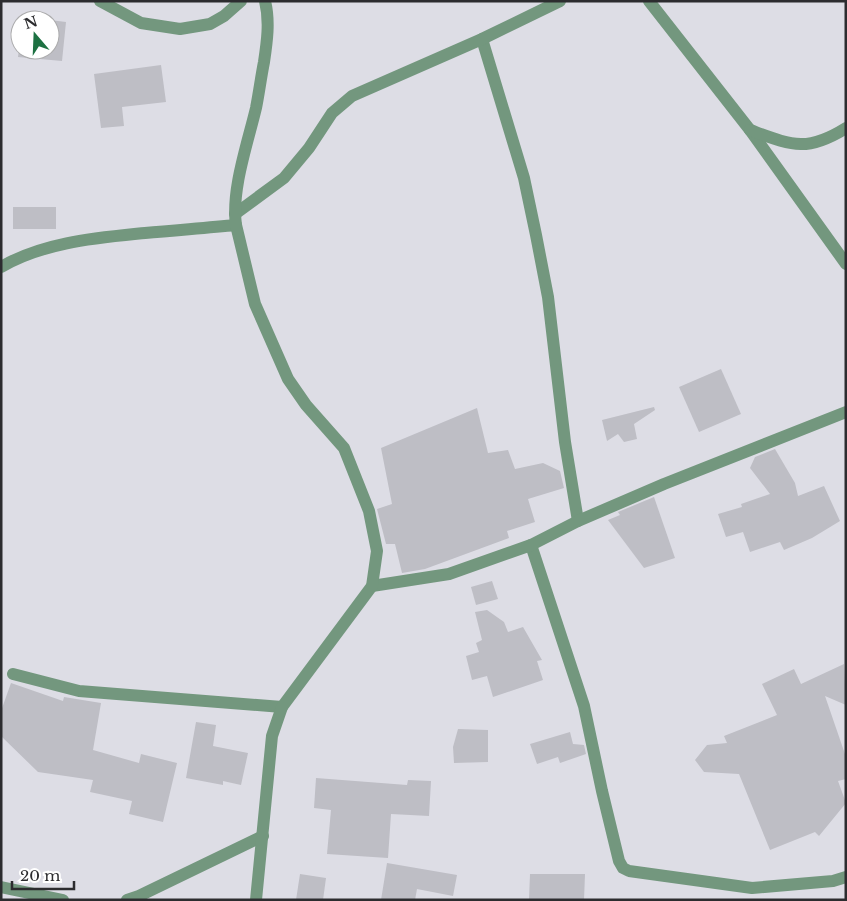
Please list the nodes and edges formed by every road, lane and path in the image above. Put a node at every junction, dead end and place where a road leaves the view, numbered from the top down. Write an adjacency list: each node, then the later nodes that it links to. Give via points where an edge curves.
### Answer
1 (100, 1): 2 (street, via 141,23 180,29 210,24)
2 (241, 1)
3 (264, 1): 9 (street, via 268,38 241,166)
4 (560, 1): 6 (street)
5 (649, 1): 8 (street)
6 (482, 39): 9 (street, via 352,96 332,113 284,178); 13 (street, via 524,178 536,235 548,297)
7 (846, 128): 8 (street, via 831,138 810,144 788,144)
8 (750, 130): 10 (street)
9 (236, 220): 11 (street, via 49,246); 15 (street, via 254,304 288,379 344,448 369,511 377,551)
10 (846, 264)
11 (1, 267)
12 (846, 412): 13 (street)
13 (578, 521): 14 (street)
14 (531, 545): 15 (street, via 449,574); 19 (street, via 584,706 623,868 752,888)
15 (372, 586): 17 (street)
16 (13, 674): 17 (street, via 79,691)
17 (282, 707): 18 (street, via 272,736)
18 (263, 836): 22 (street); 23 (street)
19 (846, 878)
20 (1, 887): 21 (street)
21 (62, 900)
22 (127, 900)
23 (256, 900)

